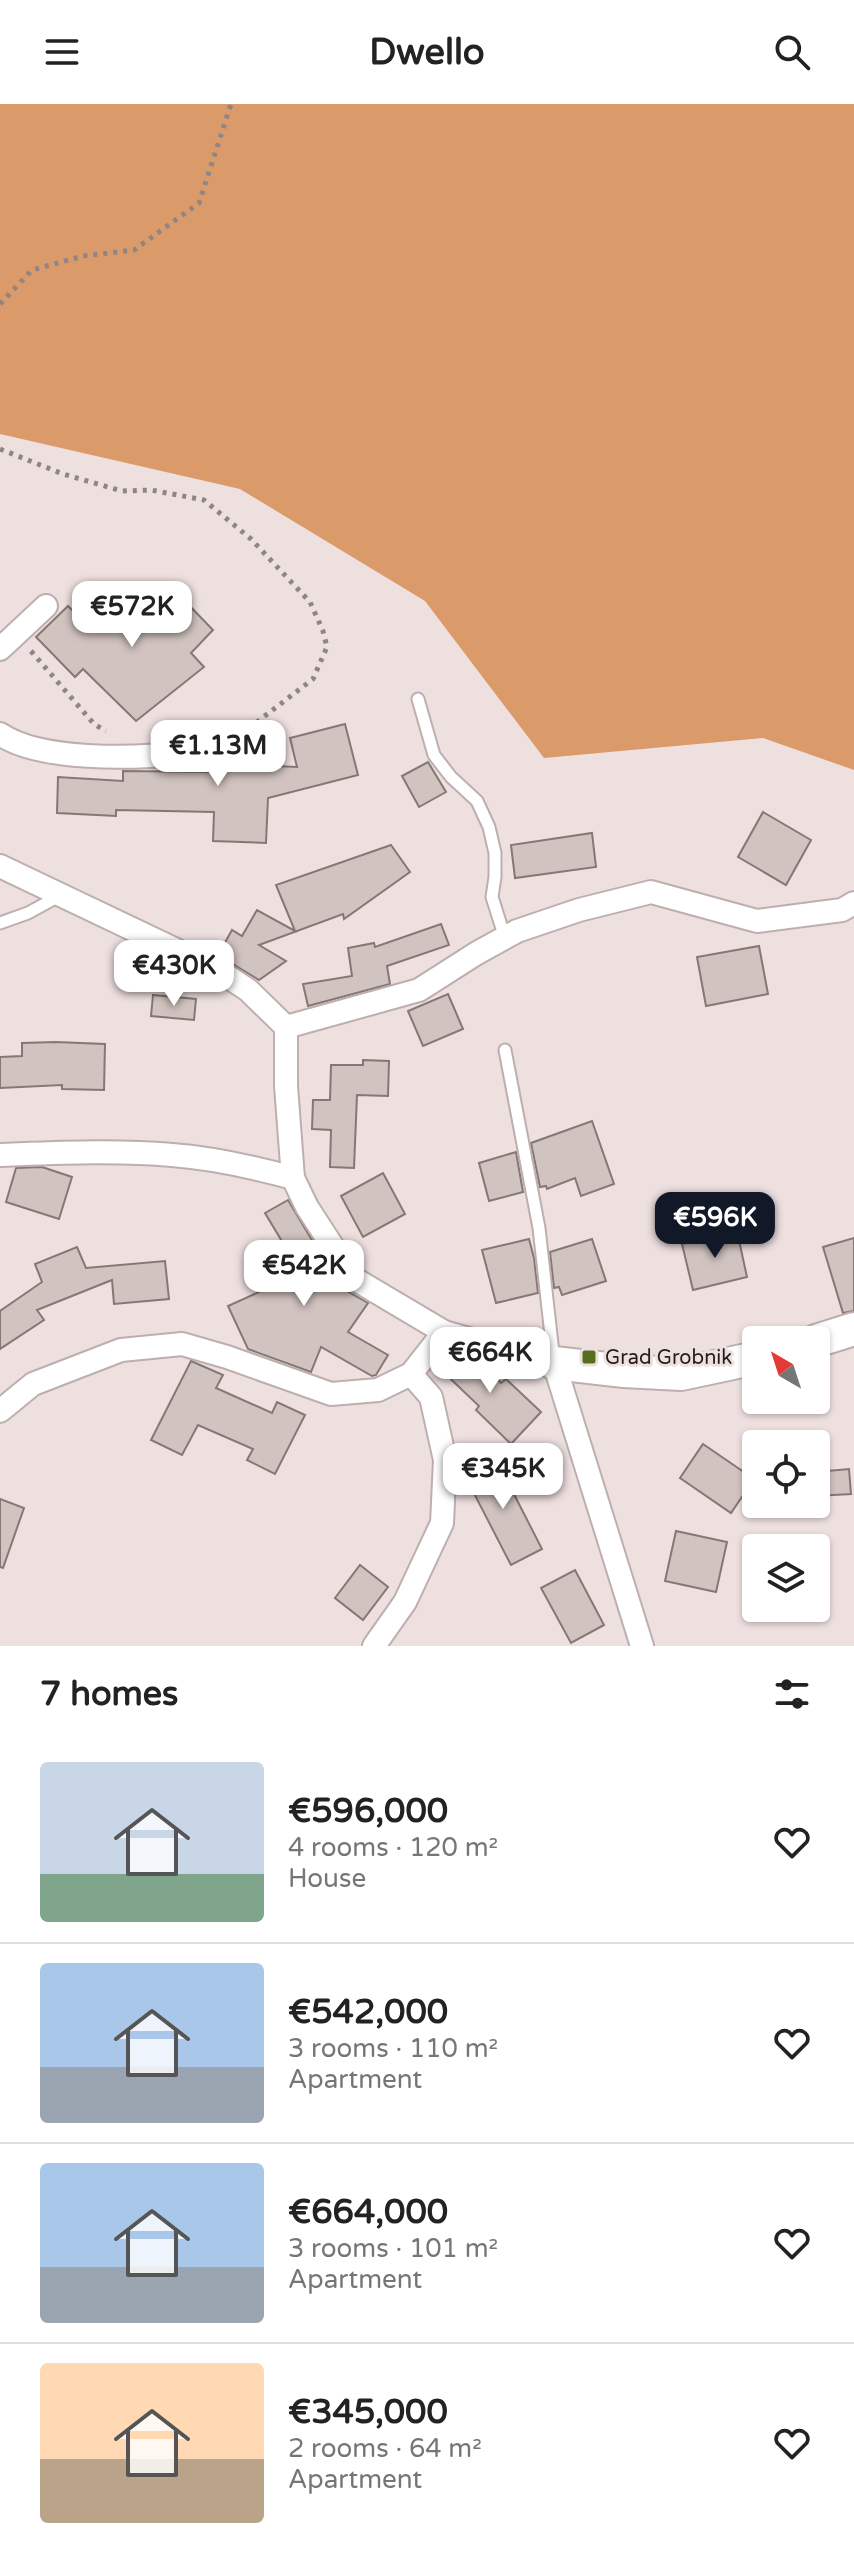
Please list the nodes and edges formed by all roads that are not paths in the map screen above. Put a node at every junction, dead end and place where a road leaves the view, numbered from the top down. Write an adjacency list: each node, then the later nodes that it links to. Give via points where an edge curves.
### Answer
1 (46, 606): 2 (street)
2 (8, 642)
3 (418, 699): 10 (lane, via 434,755 477,801 489,827 495,853 492,897)
4 (0, 734): 5 (street, via 41,750 106,757 184,753)
5 (235, 739)
6 (0, 866): 7 (street)
7 (61, 895): 9 (lane); 11 (street, via 216,969 248,990)
8 (854, 903): 10 (street, via 842,910 757,921 651,892 579,910)
9 (0, 923)
10 (505, 938): 11 (street, via 419,990)
11 (286, 1027): 14 (street)
12 (505, 1050): 19 (lane, via 539,1228)
13 (0, 1155): 14 (street, via 173,1155)
14 (293, 1178): 16 (street, via 353,1278)
15 (854, 1329): 17 (main road)
16 (444, 1332): 19 (street); 20 (street)
17 (830, 1337)
18 (742, 1361): 19 (main road, via 681,1374)
19 (554, 1363): 23 (street)
20 (411, 1374): 21 (street, via 378,1390 331,1394 182,1344 121,1350 33,1384); 22 (street, via 431,1397 445,1460 442,1523 405,1602)
21 (0, 1411)
22 (374, 1646)
23 (642, 1646)

